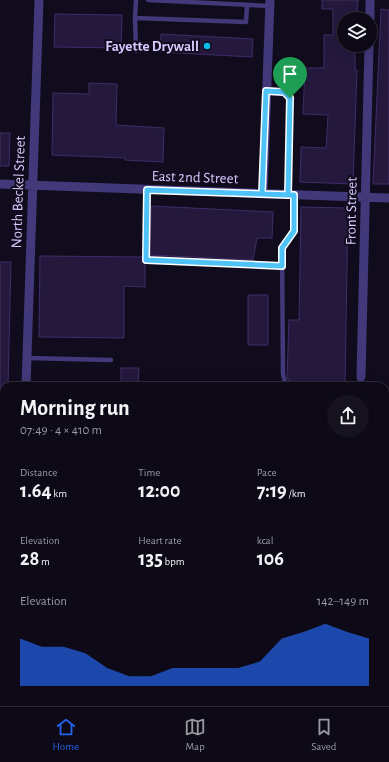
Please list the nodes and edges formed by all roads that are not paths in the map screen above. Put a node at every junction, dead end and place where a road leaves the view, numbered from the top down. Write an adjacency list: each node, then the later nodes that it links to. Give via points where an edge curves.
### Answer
1 (39, 0): 14 (street, North Beckel Street)
2 (136, 0): 9 (lane)
3 (148, 0): 5 (lane)
4 (370, 0): 8 (street)
5 (203, 1): 7 (lane)
6 (270, 3): 7 (lane); 12 (street)
7 (247, 5): 9 (lane, via 246,22)
8 (370, 12)
9 (135, 18): 10 (lane)
10 (136, 51)
11 (369, 52): 18 (street, Front Street)
12 (266, 91): 16 (street); 17 (lane, via 284,92 290,98)
13 (0, 184): 14 (street, East 2nd Street)
14 (32, 185): 15 (street, East 2nd Street); 21 (street, North Beckel Street)
15 (147, 190): 16 (street, East 2nd Street); 20 (lane, via 146,260)
16 (262, 194): 17 (street, East 2nd Street)
17 (291, 195): 18 (street, East 2nd Street); 20 (lane, via 294,231 282,248)
18 (366, 197): 19 (street, East 2nd Street); 25 (street, Front Street)
19 (389, 198)
20 (282, 266): 24 (lane)
21 (27, 358): 22 (lane); 23 (street, North Beckel Street)
22 (111, 360)
23 (26, 382)
24 (285, 382)
25 (360, 382)

